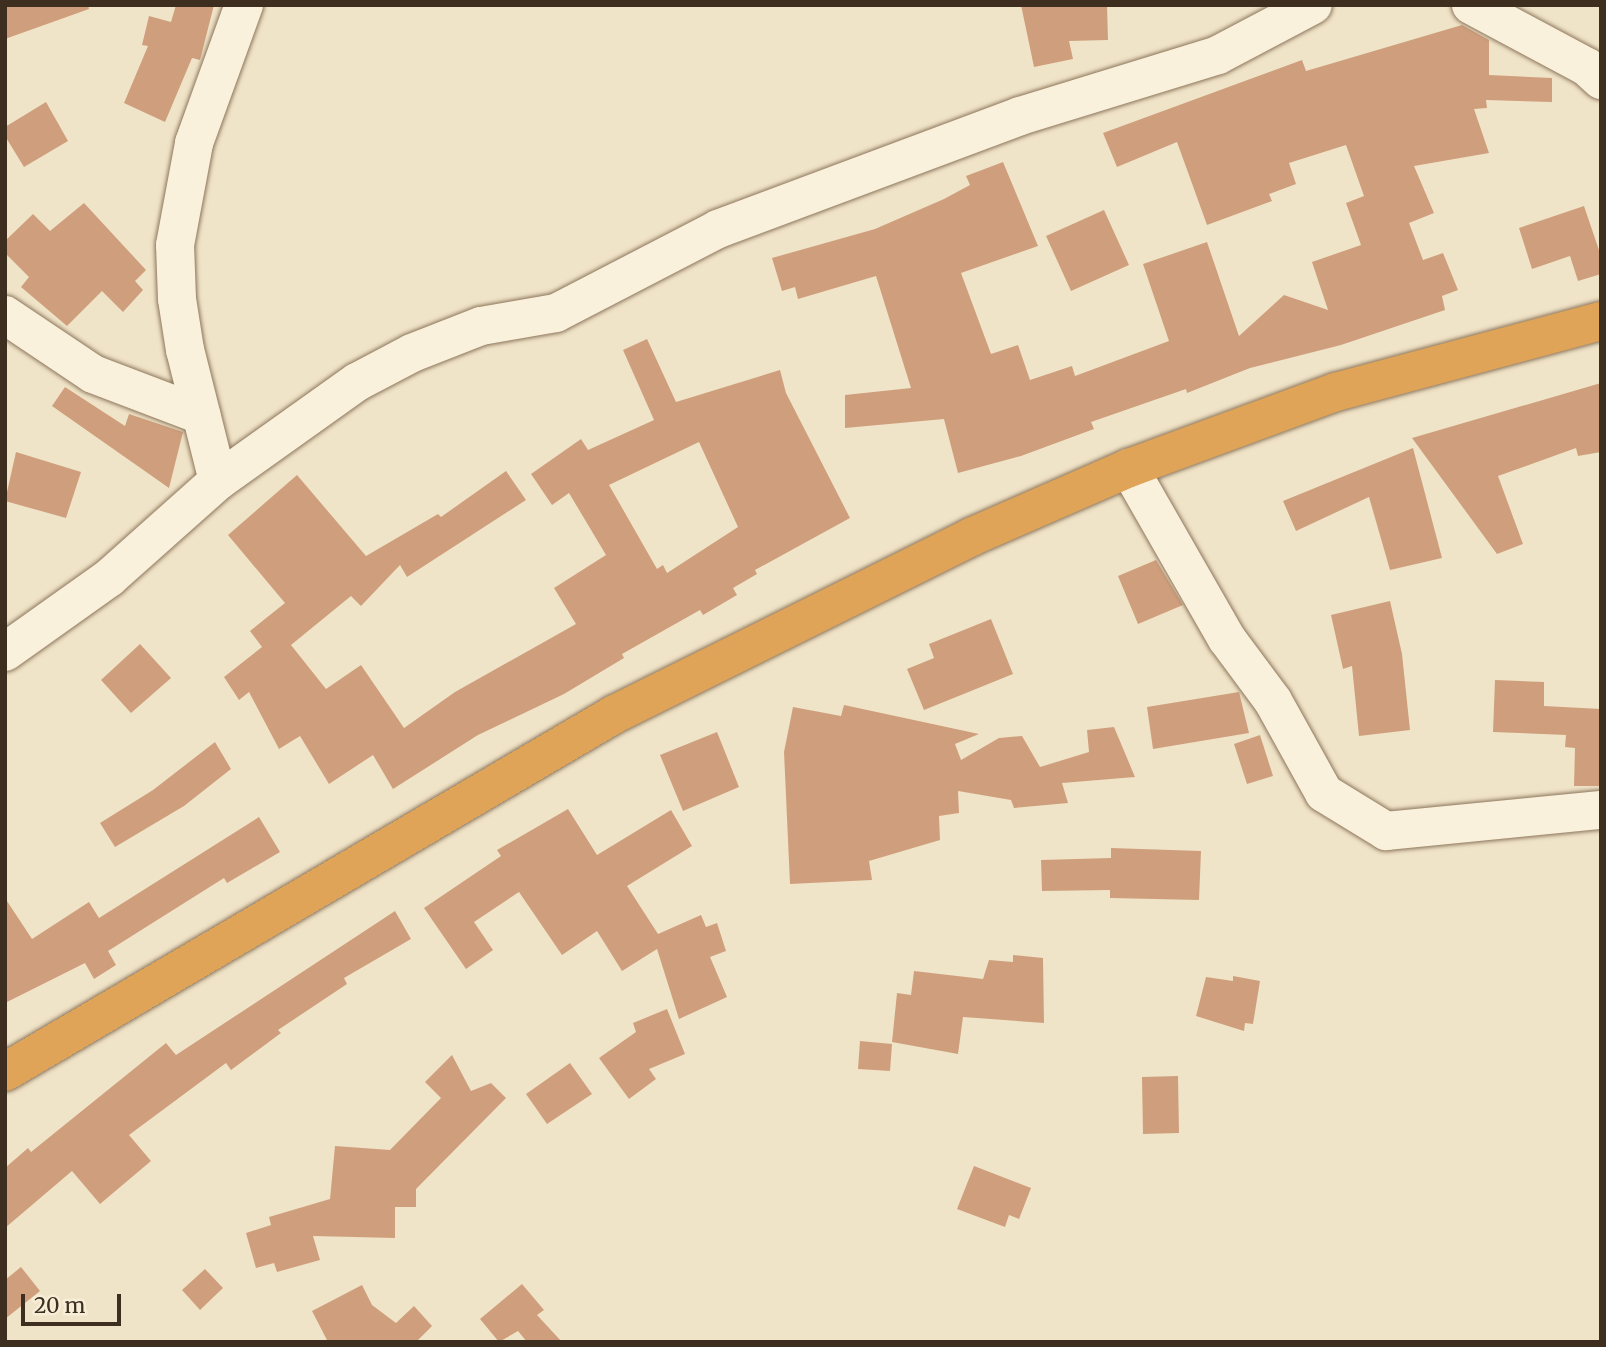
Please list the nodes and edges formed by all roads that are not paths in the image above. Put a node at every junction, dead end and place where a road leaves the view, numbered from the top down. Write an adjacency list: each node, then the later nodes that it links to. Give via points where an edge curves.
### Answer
1 (244, 5): 7 (street, via 194,143 175,245 177,299)
2 (1313, 5): 9 (street, via 1218,55 1020,116 718,229 556,313 481,326 412,353 357,382)
3 (1471, 5): 4 (street, via 1587,67)
4 (1601, 80)
5 (5, 316): 7 (street, via 93,373)
6 (1601, 321): 8 (highway, via 1336,392)
7 (201, 415): 9 (street)
8 (1129, 468): 11 (street, via 1227,639 1273,701 1324,793 1386,831); 12 (highway, via 971,537 615,715)
9 (218, 481): 10 (street, via 109,578)
10 (5, 652)
11 (1601, 810)
12 (5, 1072)

